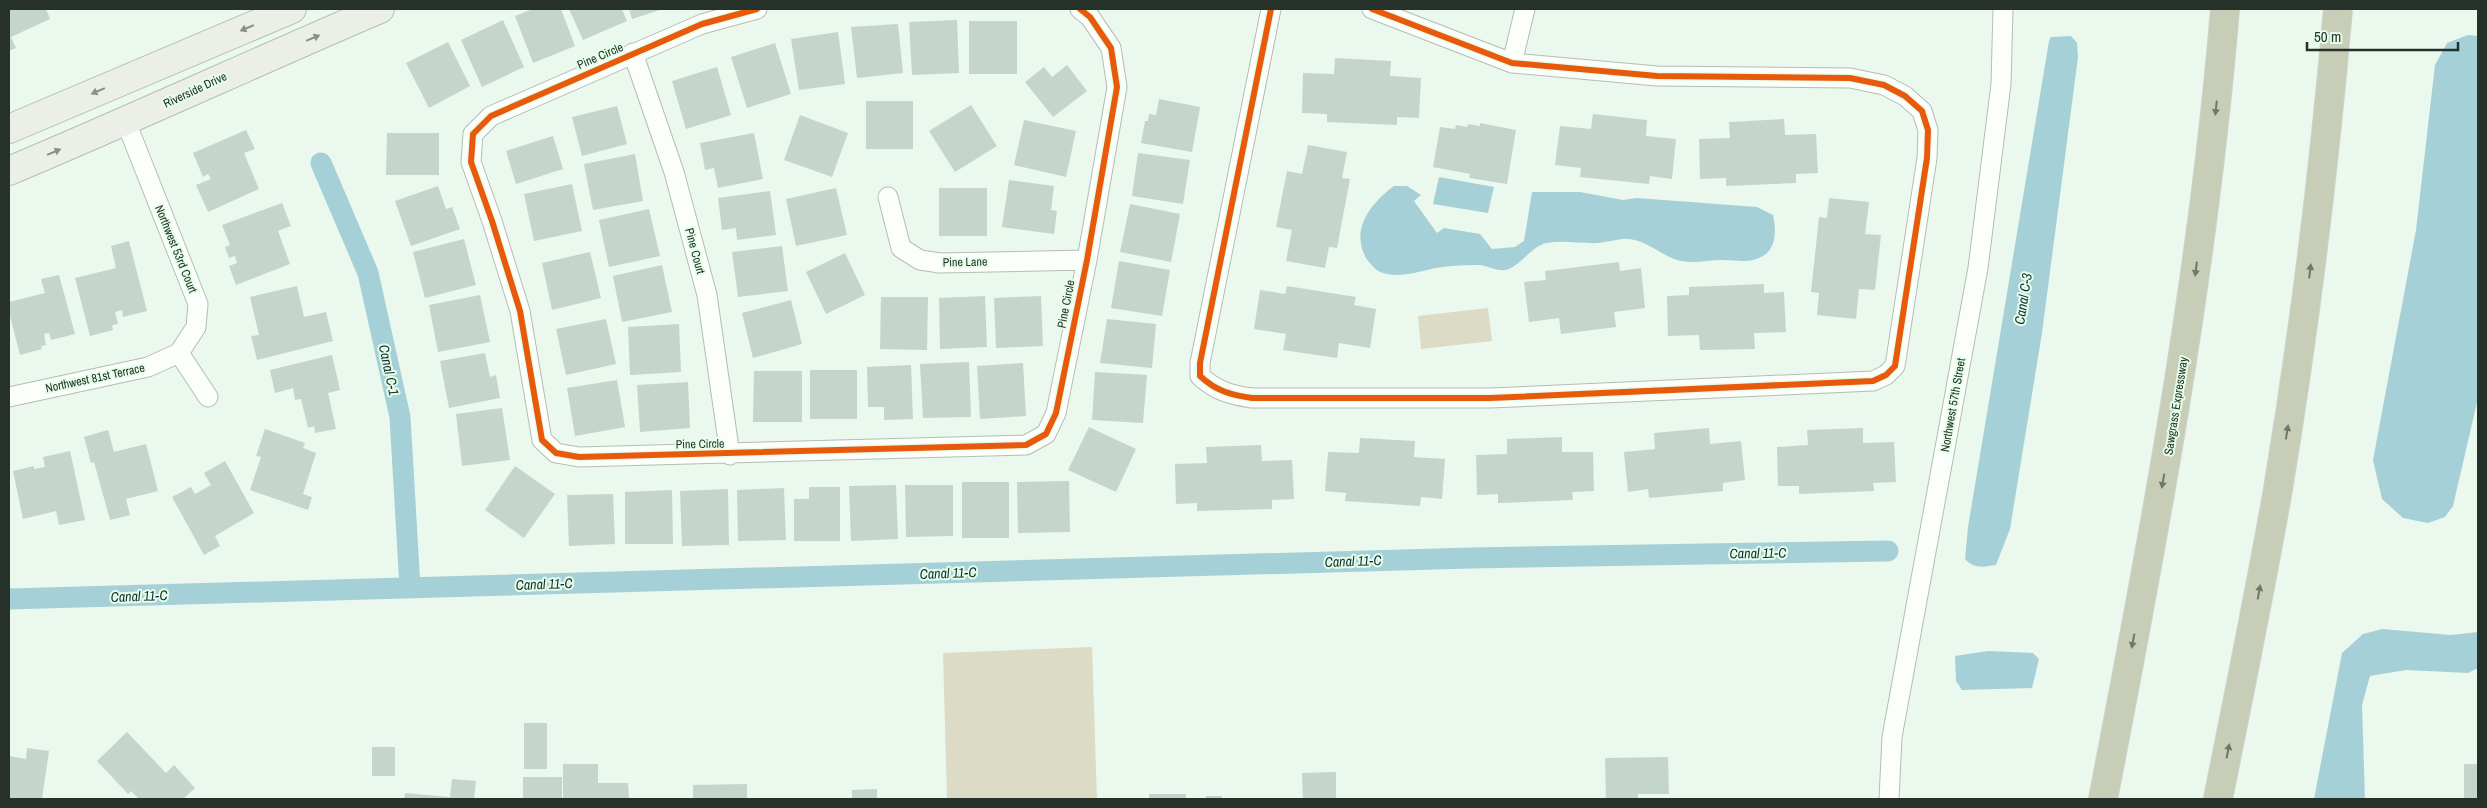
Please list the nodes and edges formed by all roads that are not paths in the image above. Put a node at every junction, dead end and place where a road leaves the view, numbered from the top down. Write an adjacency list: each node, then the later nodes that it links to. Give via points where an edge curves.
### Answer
1 (292, 9): 14 (street, one-way to 14)
2 (380, 9): 13 (street, Riverside Drive, one-way to 2)
3 (757, 9): 11 (street, Pine Circle, via 702,24)
4 (1080, 9): 17 (street, Pine Circle, via 1090,17 1111,48 1117,87)
5 (1271, 9): 12 (street, via 1200,363 1200,376 1210,386 1252,398 1490,398 1873,381 1895,366 1927,158 1928,130 1922,111 1906,96 1884,85 1850,78 1657,76)
6 (1372, 9): 12 (street)
7 (1525, 9): 12 (street)
8 (2003, 9): 22 (street, Northwest 57th Street, via 2001,84 1978,268 1892,737)
9 (2225, 9): 23 (highway, Sawgrass Expressway, one-way to 23, via 2204,213 2177,400)
10 (2338, 9): 24 (highway, one-way to 10, via 2293,394)
11 (634, 54): 21 (street, Pine Court, via 674,172 707,295); 21 (street, Pine Circle, via 491,116 473,134 471,162 520,311 542,440 556,453 579,458)
12 (1512, 62)
13 (126, 122): 15 (street, Riverside Drive, one-way to 13); 18 (street, Northwest 53rd Court, via 198,304 196,327)
14 (9, 129)
15 (9, 171)
16 (888, 196): 17 (street, Pine Lane, via 901,248 920,260 940,263)
17 (1086, 260): 21 (street, Pine Circle, via 1056,413 1046,434 1026,444)
18 (178, 353): 19 (street, Northwest 81st Terrace, via 148,367); 20 (street)
19 (9, 397)
20 (208, 397)
21 (730, 455)
22 (1888, 799)
23 (2103, 799)
24 (2218, 799)

